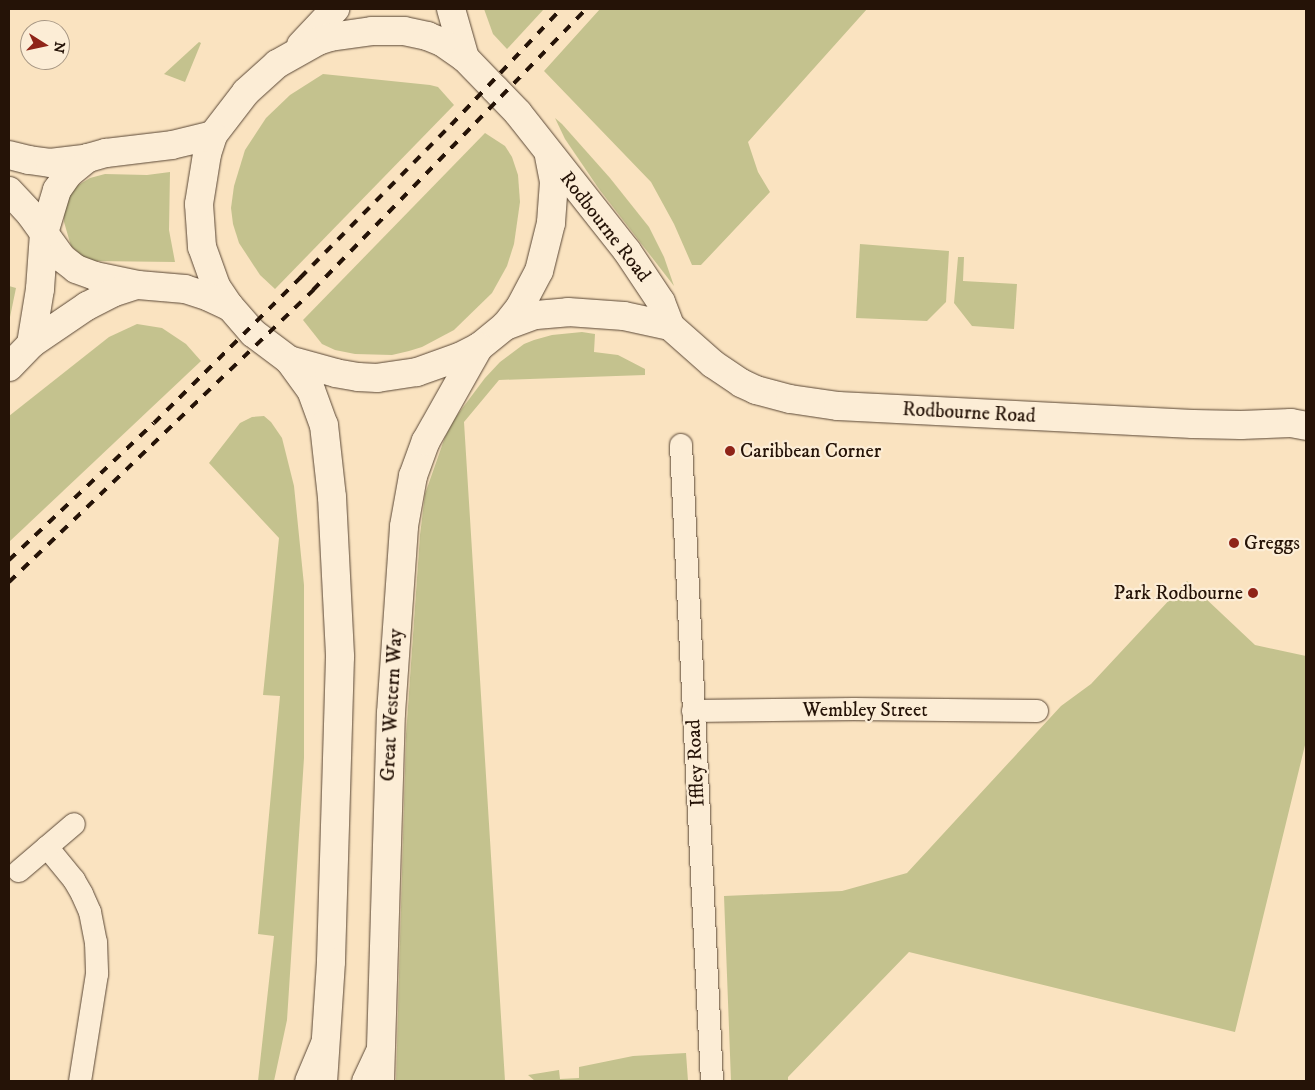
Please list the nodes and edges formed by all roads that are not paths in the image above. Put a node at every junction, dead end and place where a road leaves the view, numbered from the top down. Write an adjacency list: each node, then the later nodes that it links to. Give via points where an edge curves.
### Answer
1 (335, 9): 3 (main road)
2 (451, 9): 4 (main road)
3 (291, 55): 4 (main road, Rodbourne Road, via 330,37 396,31 427,36); 5 (main road, via 246,92)
4 (465, 58): 7 (main road, Rodbourne Road, via 518,113)
5 (214, 135): 8 (main road, via 172,146 122,150); 12 (main road, via 200,185 200,225 208,265)
6 (9, 155): 8 (main road, via 58,163)
7 (549, 156): 13 (main road, via 554,200 544,258 530,290); 14 (main road, Rodbourne Road, via 627,251 661,302)
8 (88, 158): 10 (main road, via 62,181)
9 (9, 191): 10 (main road)
10 (44, 233): 11 (main road, via 62,258 76,270); 15 (main road, via 40,289)
11 (138, 285): 12 (main road, via 185,288); 15 (main road, via 100,298)
12 (230, 308): 17 (main road, via 253,333)
13 (505, 326): 14 (main road, via 536,315 568,312 624,316); 16 (main road)
14 (670, 326): 19 (main road, Rodbourne Road, via 688,344 741,384 812,403 1183,423)
15 (31, 344): 18 (main road)
16 (480, 347): 17 (main road, via 417,372 377,378 336,373); 27 (main road, Great Western Way, via 426,441 414,476 404,526 391,713)
17 (289, 360): 26 (main road, via 310,390 324,425 333,514 340,720)
18 (9, 367)
19 (1301, 422)
20 (681, 445): 21 (street, Iffley Road)
21 (693, 711): 22 (street, Wembley Street); 33 (street, Iffley Road)
22 (1037, 711)
23 (74, 824): 24 (street)
24 (47, 848): 25 (street); 28 (street, via 82,894 90,912 96,942 97,974)
25 (19, 871)
26 (326, 1032): 29 (street); 30 (main road)
27 (382, 1038): 31 (street); 32 (main road, Great Western Way)
28 (80, 1081)
29 (306, 1081)
30 (323, 1081)
31 (363, 1081)
32 (380, 1081)
33 (712, 1081)

